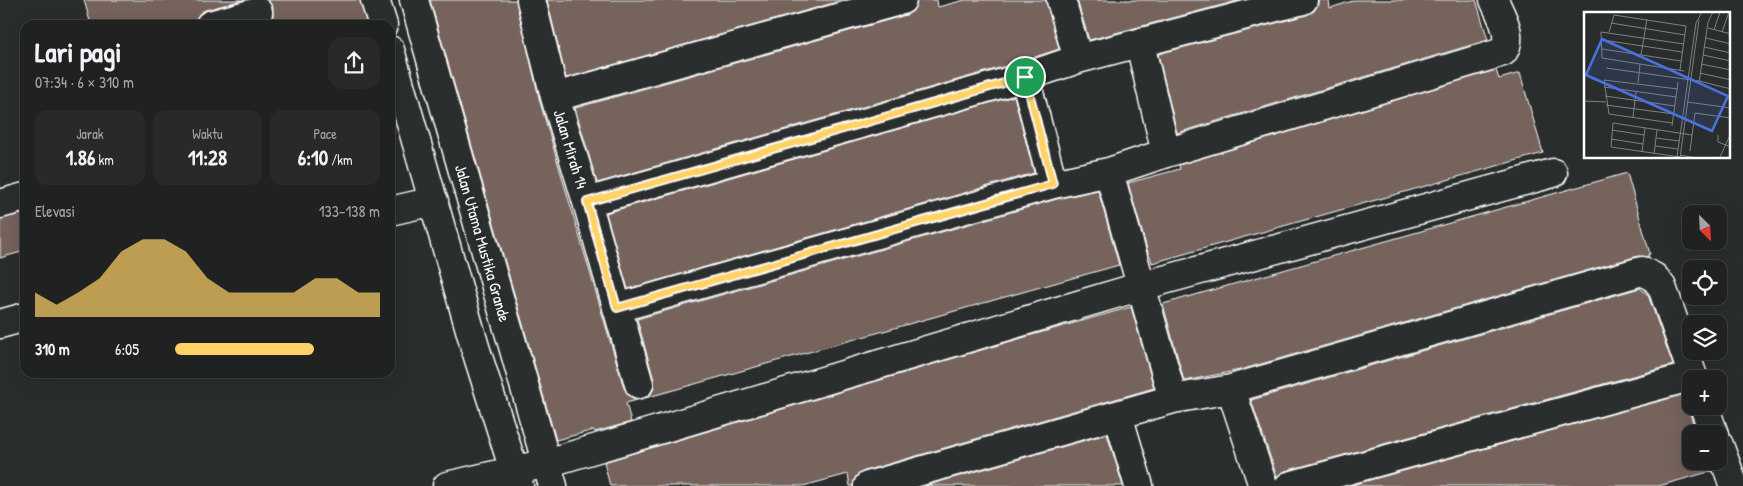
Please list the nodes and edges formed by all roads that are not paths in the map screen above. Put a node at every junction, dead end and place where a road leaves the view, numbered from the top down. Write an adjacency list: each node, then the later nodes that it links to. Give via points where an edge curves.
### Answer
1 (375, 0): 10 (street)
2 (414, 0): 36 (street, Jalan Utama Mustika Grande)
3 (532, 0): 15 (street, Jalan Mirah 14)
4 (902, 0): 15 (street)
5 (1061, 0): 12 (street)
6 (1303, 0): 11 (street)
7 (1494, 0): 16 (street, via 1509,37 1503,52)
8 (258, 12): 9 (street)
9 (228, 20)
10 (381, 20)
11 (1140, 44): 12 (street); 16 (street)
12 (1078, 59): 14 (street)
13 (395, 67): 21 (street)
14 (1025, 77): 19 (street); 22 (street)
15 (555, 96): 22 (street, Jalan Mirah 14)
16 (1166, 153): 17 (street)
17 (1109, 172): 19 (street); 25 (street)
18 (1553, 172): 25 (street)
19 (1053, 184): 26 (street)
20 (20, 198): 23 (street)
21 (434, 201): 24 (street); 37 (street)
22 (587, 202): 26 (street, Jalan Mirah 14)
23 (0, 204)
24 (395, 211)
25 (1142, 286): 33 (street); 36 (street)
26 (617, 308): 31 (street, Jalan Mirah 14)
27 (20, 319): 28 (street)
28 (0, 324)
29 (1692, 370): 32 (street, via 1662,287 1654,277 1642,271)
30 (1682, 380): 43 (street)
31 (639, 384)
32 (1231, 389): 33 (street); 42 (street)
33 (1173, 399): 34 (street)
34 (1118, 415): 40 (street); 41 (street)
35 (1726, 470): 38 (street)
36 (550, 474): 37 (street)
37 (517, 478): 39 (street)
38 (1731, 485)
39 (447, 486)
40 (868, 486)
41 (1139, 486)
42 (1263, 486)
43 (1289, 486)

